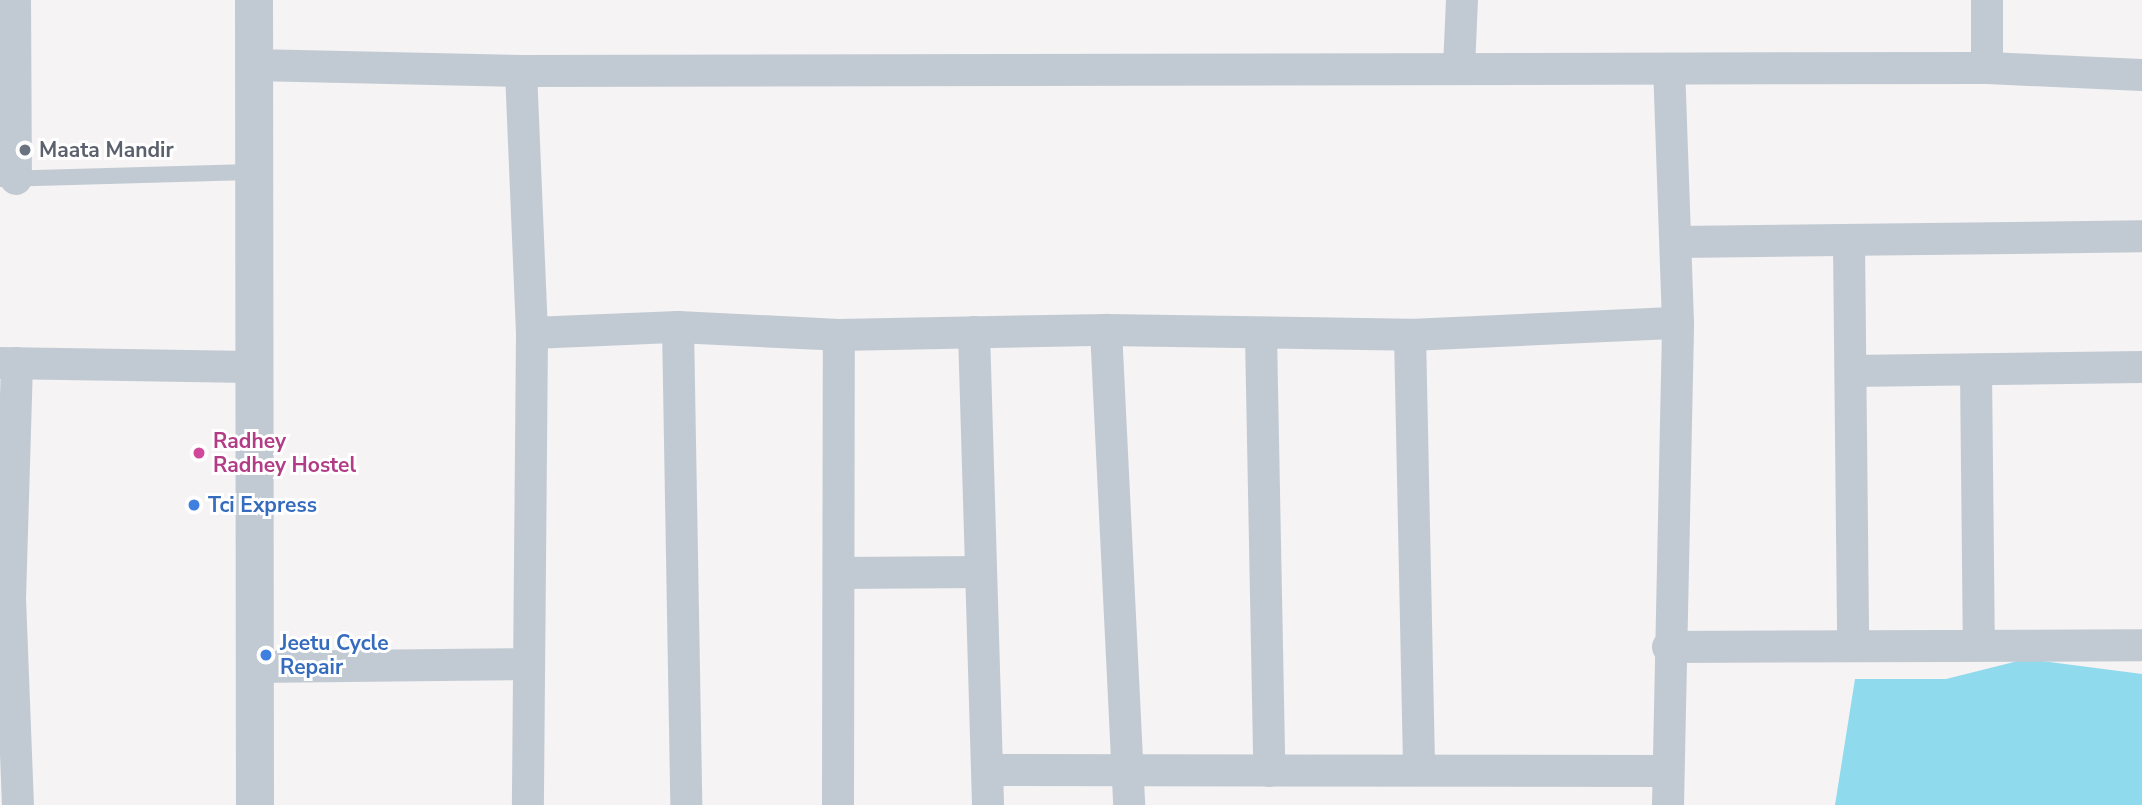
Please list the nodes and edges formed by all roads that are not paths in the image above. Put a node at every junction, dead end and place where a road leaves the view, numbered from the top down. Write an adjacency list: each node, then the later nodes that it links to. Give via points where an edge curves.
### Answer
1 (15, 0): 5 (street)
2 (254, 0): 6 (street)
3 (1462, 0): 7 (street)
4 (1987, 0): 8 (street)
5 (7, 43): 13 (street)
6 (253, 65): 10 (street); 12 (street)
7 (1459, 68): 9 (street); 10 (street)
8 (1987, 68): 9 (street); 11 (street)
9 (1669, 69): 15 (street)
10 (521, 71): 21 (street)
11 (2142, 75)
12 (251, 172): 13 (lane); 26 (street)
13 (8, 179)
14 (2142, 236): 16 (street)
15 (1677, 242): 16 (street); 17 (street)
16 (1849, 244): 28 (street)
17 (1678, 323): 24 (street); 36 (street)
18 (678, 327): 21 (street); 22 (street); 48 (street)
19 (1106, 330): 20 (street); 23 (street); 44 (street)
20 (974, 331): 22 (street); 30 (street)
21 (532, 333): 37 (street)
22 (839, 335): 31 (street)
23 (1261, 335): 24 (street); 42 (street)
24 (1410, 335): 40 (street)
25 (9, 363): 26 (street); 32 (street)
26 (250, 367): 38 (street)
27 (2142, 367): 29 (street)
28 (1851, 371): 29 (street); 33 (street)
29 (1976, 371): 34 (street)
30 (981, 572): 31 (street); 41 (street)
31 (839, 573): 49 (street)
32 (5, 598): 39 (street)
33 (1853, 645): 34 (street); 36 (street)
34 (1979, 645): 35 (street)
35 (2142, 645)
36 (1668, 647): 43 (street)
37 (527, 664): 38 (street); 47 (street)
38 (254, 667): 46 (street)
39 (8, 735): 45 (street)
40 (1419, 768): 42 (street); 43 (street)
41 (989, 770): 44 (street); 50 (street)
42 (1269, 771): 44 (street)
43 (1667, 771): 52 (street)
44 (1129, 773): 51 (street)
45 (18, 805)
46 (256, 805)
47 (528, 805)
48 (686, 805)
49 (838, 805)
50 (988, 805)
51 (1129, 805)
52 (1668, 805)

